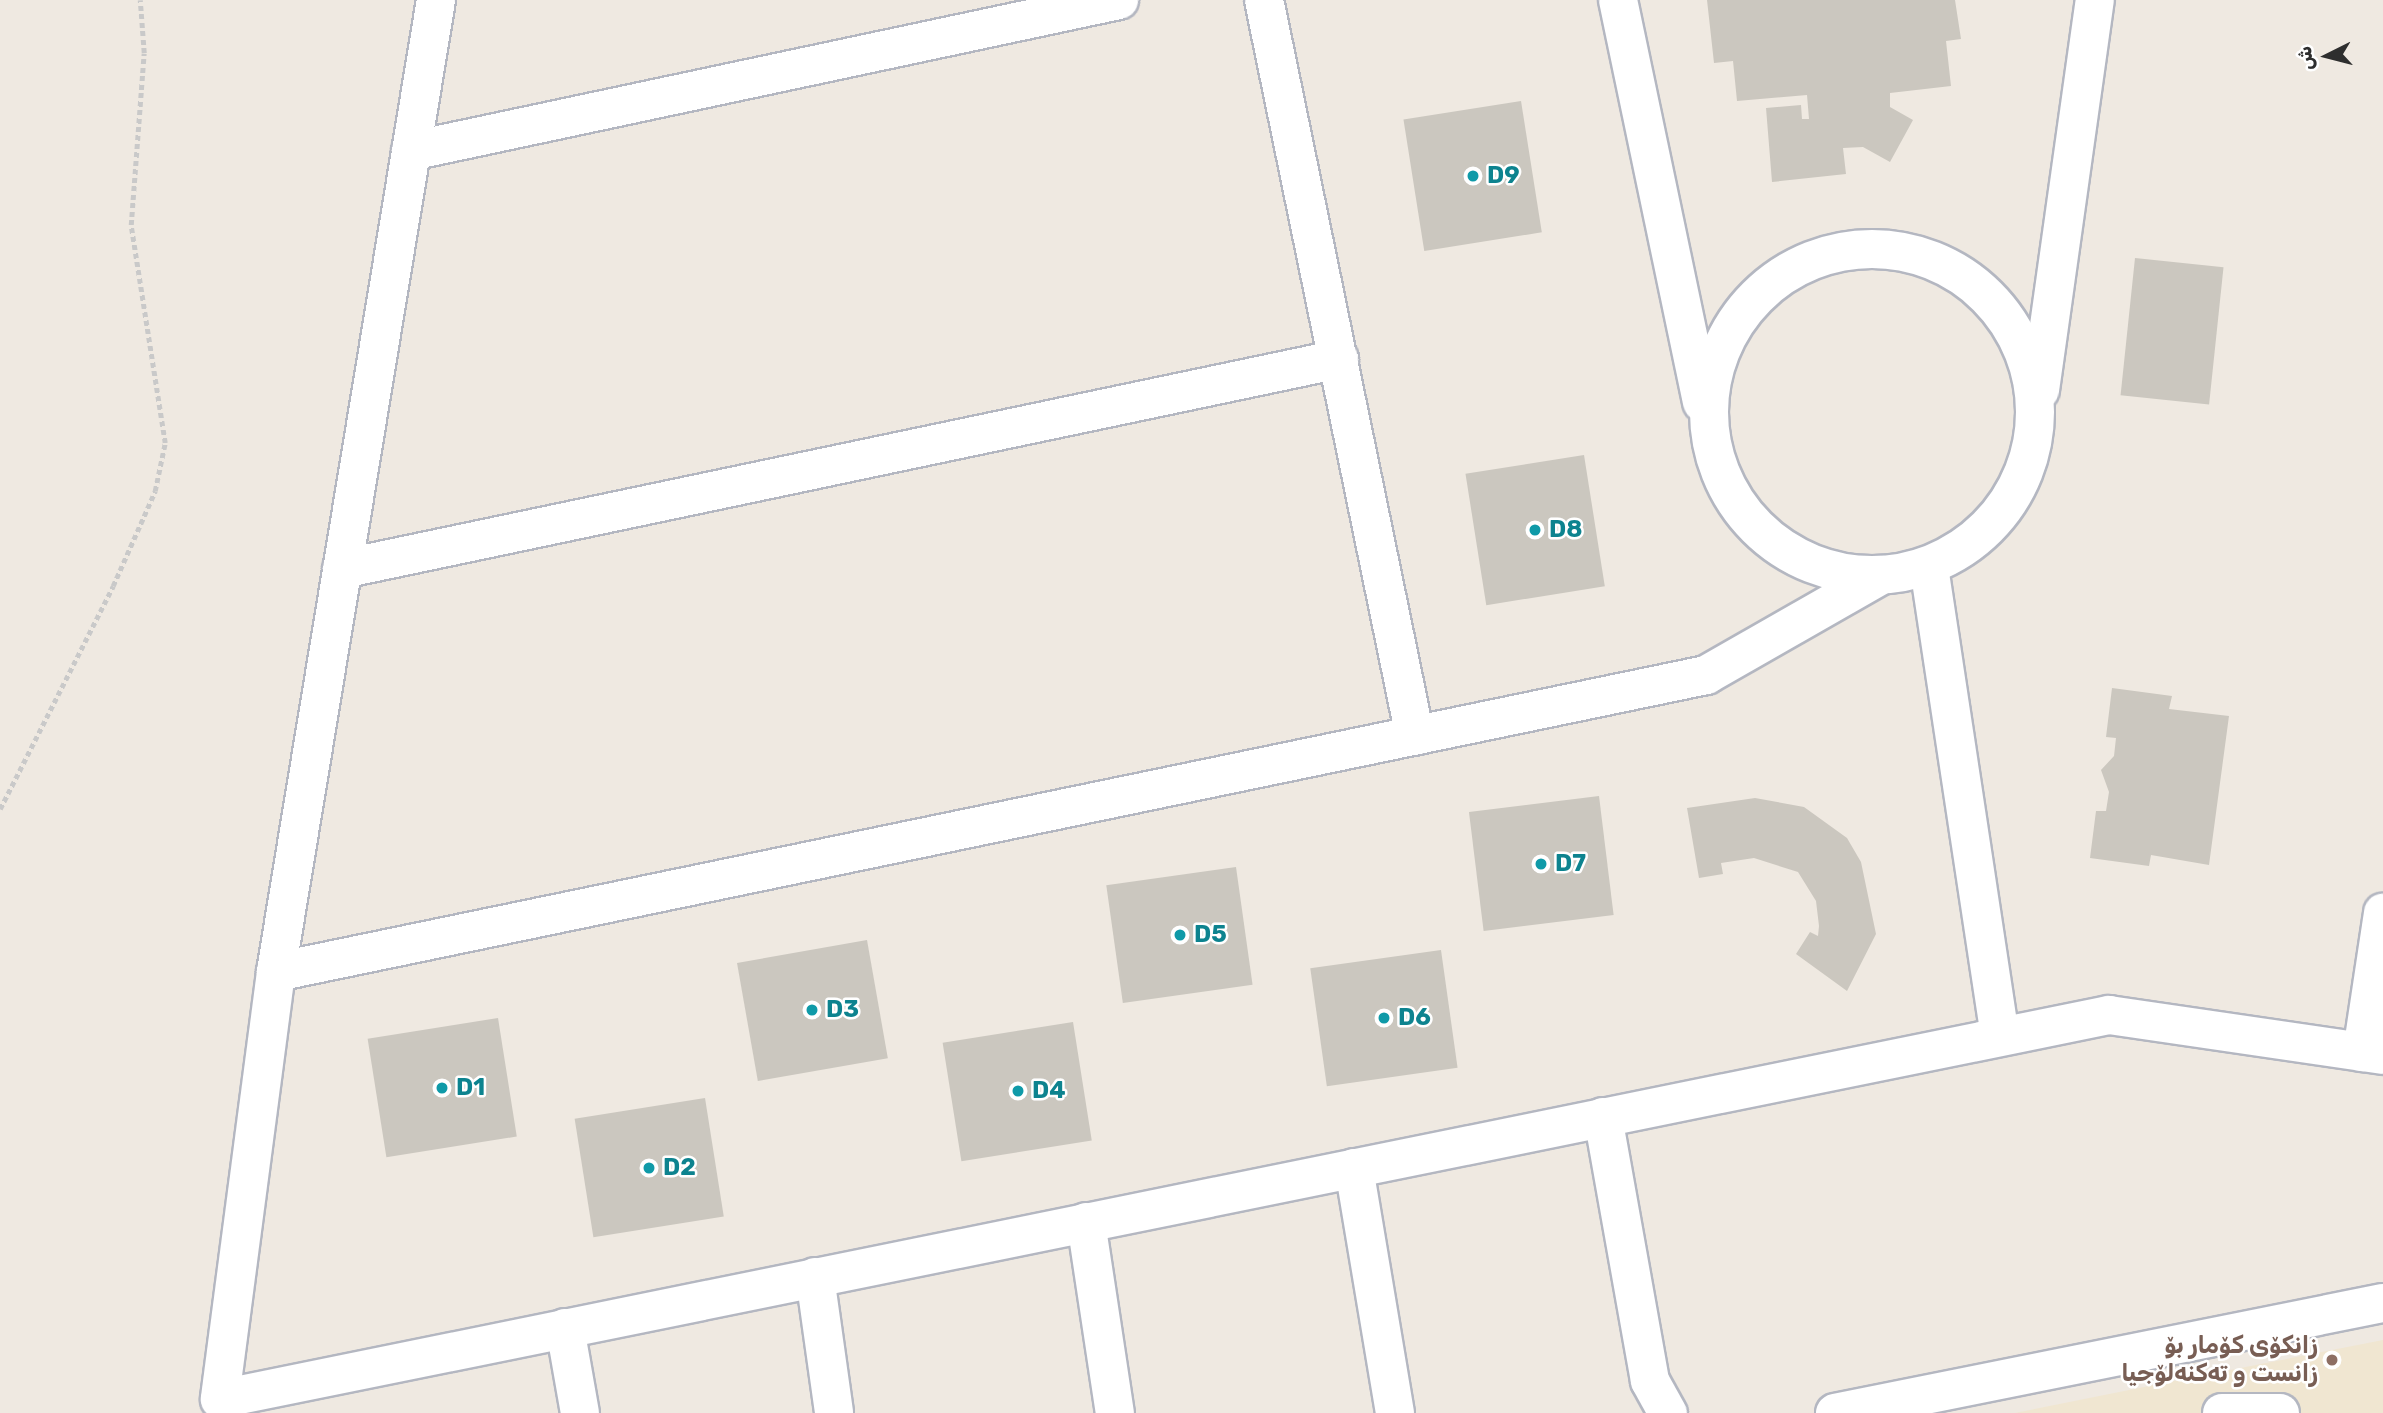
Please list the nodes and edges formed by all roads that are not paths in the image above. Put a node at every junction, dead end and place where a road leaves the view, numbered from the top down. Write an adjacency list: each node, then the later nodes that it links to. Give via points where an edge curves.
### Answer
1 (436, 0): 6 (street)
2 (1119, 0): 6 (street)
3 (1264, 0): 7 (street)
4 (1618, 0): 9 (street)
5 (2095, 0): 8 (street)
6 (411, 151): 11 (street)
7 (1339, 359): 11 (street); 13 (street)
8 (2031, 454): 9 (street, via 2036,402 2024,351 1998,306 1945,265 1902,250 1847,248 1785,273 1750,301 1719,349 1707,403); 10 (street, via 2010,502 1983,531)
9 (1714, 459): 12 (street, via 1738,509 1779,549 1826,571)
10 (1929, 567): 12 (street); 16 (street)
11 (342, 569): 15 (street)
12 (1878, 577): 13 (street, via 1706,675)
13 (1415, 736): 15 (street)
14 (2383, 913): 17 (street)
15 (276, 972): 23 (street, via 220,1399)
16 (2000, 1035): 17 (street, via 2109,1015); 18 (street)
17 (2372, 1053)
18 (1603, 1117): 19 (street); 28 (street, via 1650,1381)
19 (1354, 1168): 20 (street); 27 (street)
20 (1086, 1222): 21 (street); 26 (street)
21 (815, 1277): 23 (street); 25 (street)
22 (2383, 1303): 29 (street)
23 (565, 1328): 24 (street)
24 (580, 1413)
25 (834, 1413)
26 (1115, 1413)
27 (1395, 1413)
28 (1668, 1413)
29 (1835, 1413)
30 (2222, 1413): 31 (street)
31 (2280, 1413)

